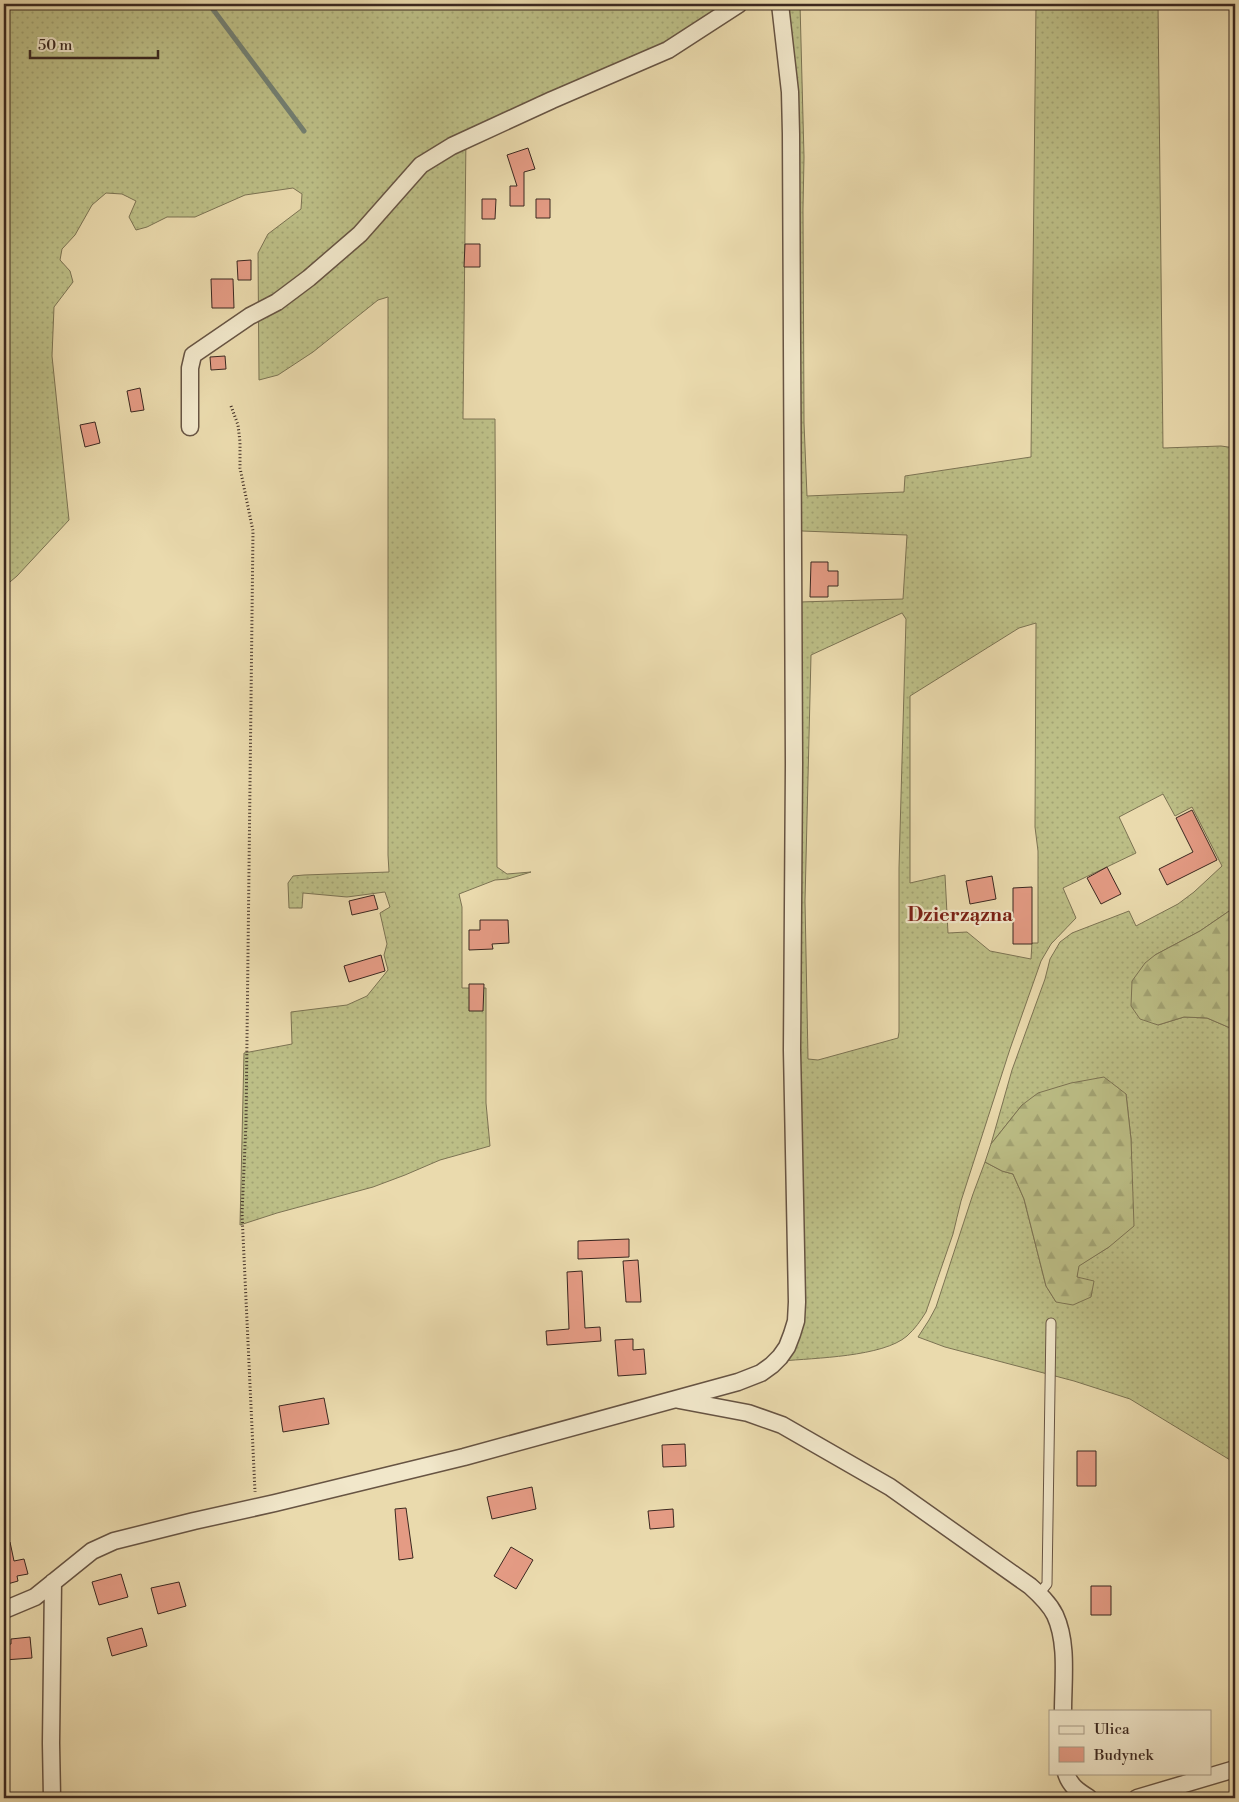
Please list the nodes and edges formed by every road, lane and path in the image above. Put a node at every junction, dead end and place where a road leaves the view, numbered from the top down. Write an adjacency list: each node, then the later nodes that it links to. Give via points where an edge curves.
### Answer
1 (739, 4): 4 (street, via 668,50 452,146 421,165 360,234 316,272 277,302 250,316 193,356)
2 (780, 4): 6 (street, via 790,92 791,143 792,1050 796,1321 787,1348 761,1373)
3 (230, 406): 7 (path, via 238,425 240,468 253,531 246,1123 242,1214)
4 (190, 427)
5 (1051, 1323): 9 (lane, via 1047,1584)
6 (674, 1399): 7 (street, via 464,1457); 9 (street, via 748,1413 782,1425 890,1487)
7 (256, 1507): 8 (street, via 114,1542 92,1552)
8 (53, 1582): 10 (street, via 35,1597); 14 (street)
9 (1039, 1594): 11 (street, via 1049,1605 1059,1627)
10 (4, 1610)
11 (1063, 1710)
12 (1235, 1769): 16 (street)
13 (1066, 1774): 15 (street, via 1076,1790)
14 (52, 1798)
15 (1089, 1798)
16 (1137, 1798)

